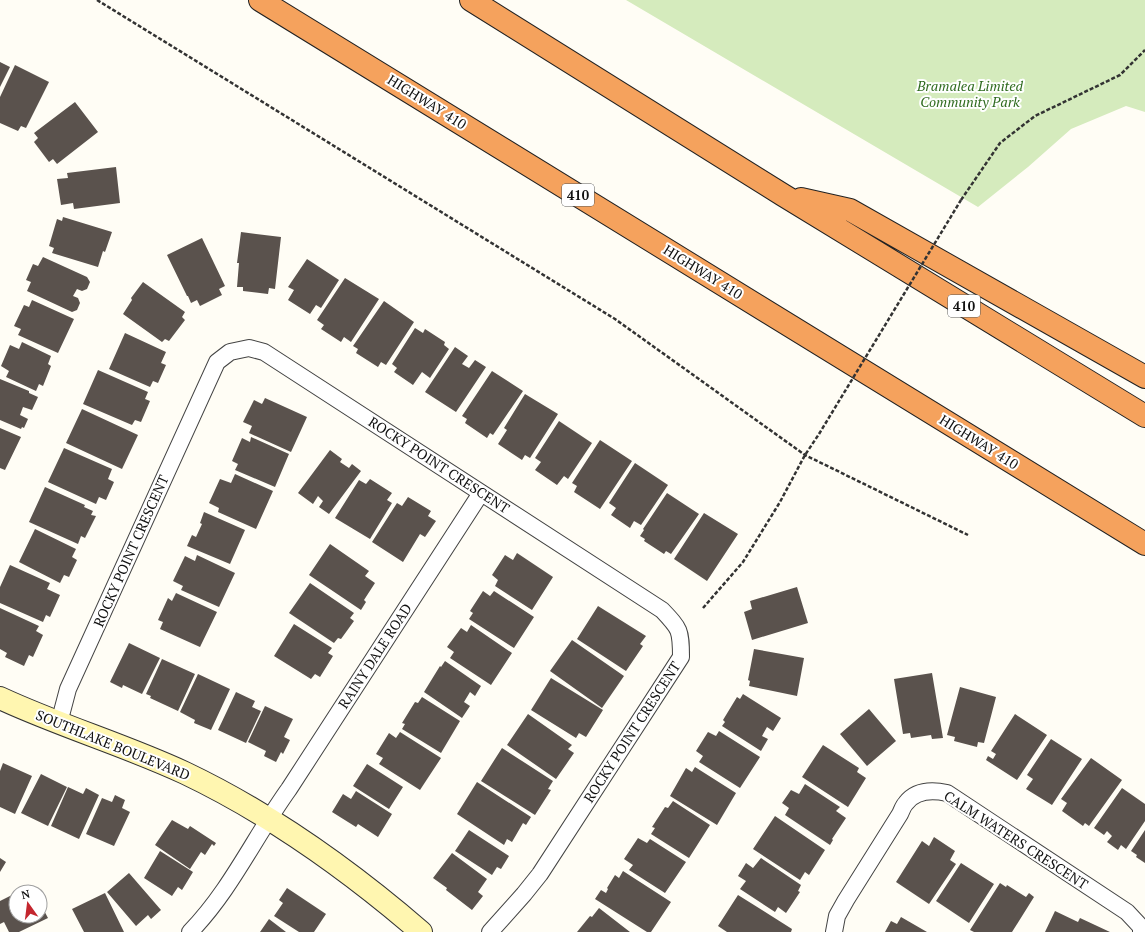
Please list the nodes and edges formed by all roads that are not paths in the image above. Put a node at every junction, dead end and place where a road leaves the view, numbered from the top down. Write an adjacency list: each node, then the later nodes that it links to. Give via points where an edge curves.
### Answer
1 (260, 0): 7 (highway, HIGHWAY 410 / 410)
2 (471, 0): 3 (highway, 410)
3 (784, 195): 4 (highway, via 850,210); 5 (highway, 410)
4 (1145, 377)
5 (1145, 416)
6 (481, 493): 9 (street, ROCKY POINT CRESCENT, via 264,352 249,348 230,352 216,362 68,689); 10 (street, RAINY DALE ROAD); 13 (street, ROCKY POINT CRESCENT, via 662,610 676,624 681,637 680,657 540,874)
7 (1145, 544)
8 (0, 698): 9 (street, SOUTHLAKE BOULEVARD)
9 (58, 723): 10 (street, SOUTHLAKE BOULEVARD, via 137,752 187,774)
10 (269, 818): 11 (street, RAINY DALE ROAD, via 232,879); 12 (street, SOUTHLAKE BOULEVARD, via 368,887)
11 (190, 932)
12 (421, 932)
13 (490, 932)
14 (834, 932): 15 (street, CALM WATERS CRESCENT, via 846,900 906,802 924,791 935,791 947,793 1127,912 1141,927)
15 (1142, 932)

